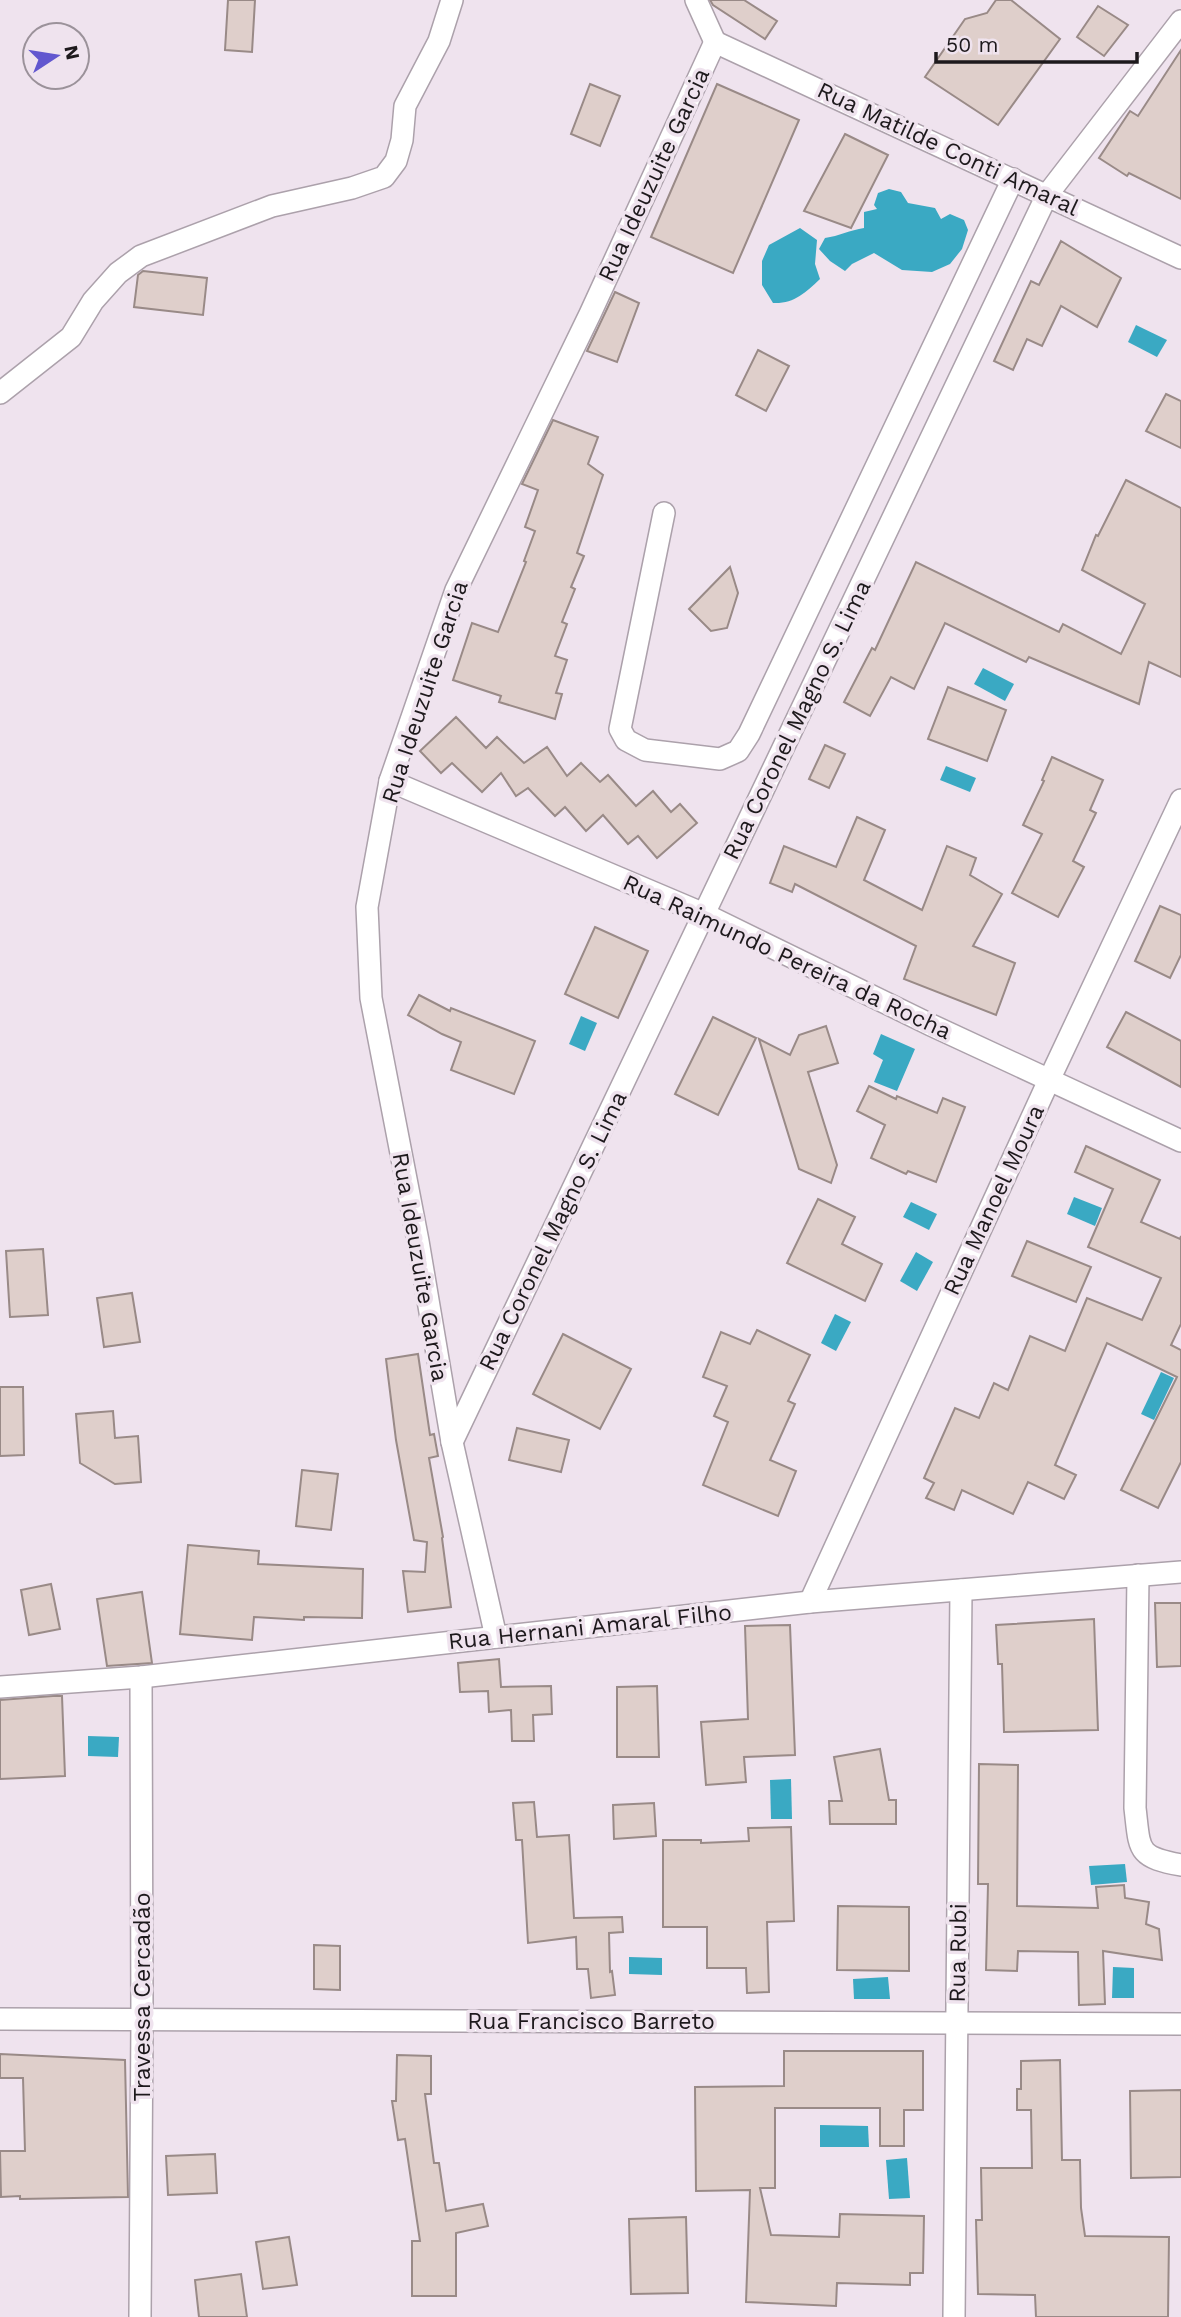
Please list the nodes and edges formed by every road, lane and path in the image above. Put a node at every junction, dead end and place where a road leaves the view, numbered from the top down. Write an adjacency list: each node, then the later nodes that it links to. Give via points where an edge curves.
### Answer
1 (452, 0): 8 (street, via 439,41 405,106 396,161 384,177 272,206 141,256 118,273 71,337)
2 (696, 0): 4 (street)
3 (1181, 21): 6 (street, Rua Coronel Magno S. Lima)
4 (715, 42): 5 (street, Rua Matilde Conti Amaral); 10 (street, Rua Ideuzuite Garcia, via 456,590)
5 (1013, 179): 6 (street, Rua Matilde Conti Amaral); 9 (street, via 749,734 738,751 720,759 645,750 626,740 620,729)
6 (1047, 195): 7 (street, Rua Matilde Conti Amaral); 12 (street, Rua Coronel Magno S. Lima)
7 (1181, 258)
8 (0, 393)
9 (664, 513)
10 (390, 781): 12 (street, Rua Raimundo Pereira da Rocha); 15 (street, Rua Ideuzuite Garcia, via 367,908 371,998)
11 (1181, 800): 13 (street, Rua Manoel Moura)
12 (704, 914): 13 (street, Rua Raimundo Pereira da Rocha); 15 (street, Rua Coronel Magno S. Lima)
13 (1049, 1079): 14 (street, Rua Raimundo Pereira da Rocha); 19 (street, Rua Manoel Moura)
14 (1181, 1141)
15 (452, 1442): 20 (street, Rua Ideuzuite Garcia)
16 (1181, 1572): 17 (street, Rua Hernani Amaral Filho)
17 (1138, 1575): 18 (street, Rua Hernani Amaral Filho); 23 (street, via 1135,1808 1139,1845 1149,1858)
18 (961, 1590): 19 (street, Rua Hernani Amaral Filho); 26 (street, Rua Rubi)
19 (810, 1602): 20 (street, Rua Hernani Amaral Filho)
20 (496, 1637): 21 (street, Rua Hernani Amaral Filho)
21 (141, 1676): 22 (street, Rua Hernani Amaral Filho); 25 (street, Travessa Cercadão)
22 (0, 1687)
23 (1181, 1865)
24 (0, 2019): 25 (street, Rua Francisco Barreto)
25 (142, 2019): 26 (street, Rua Francisco Barreto); 28 (street, Travessa Cercadão)
26 (957, 2023): 27 (street, Rua Francisco Barreto); 29 (street, Rua Rubi)
27 (1181, 2024)
28 (140, 2317)
29 (954, 2317)

